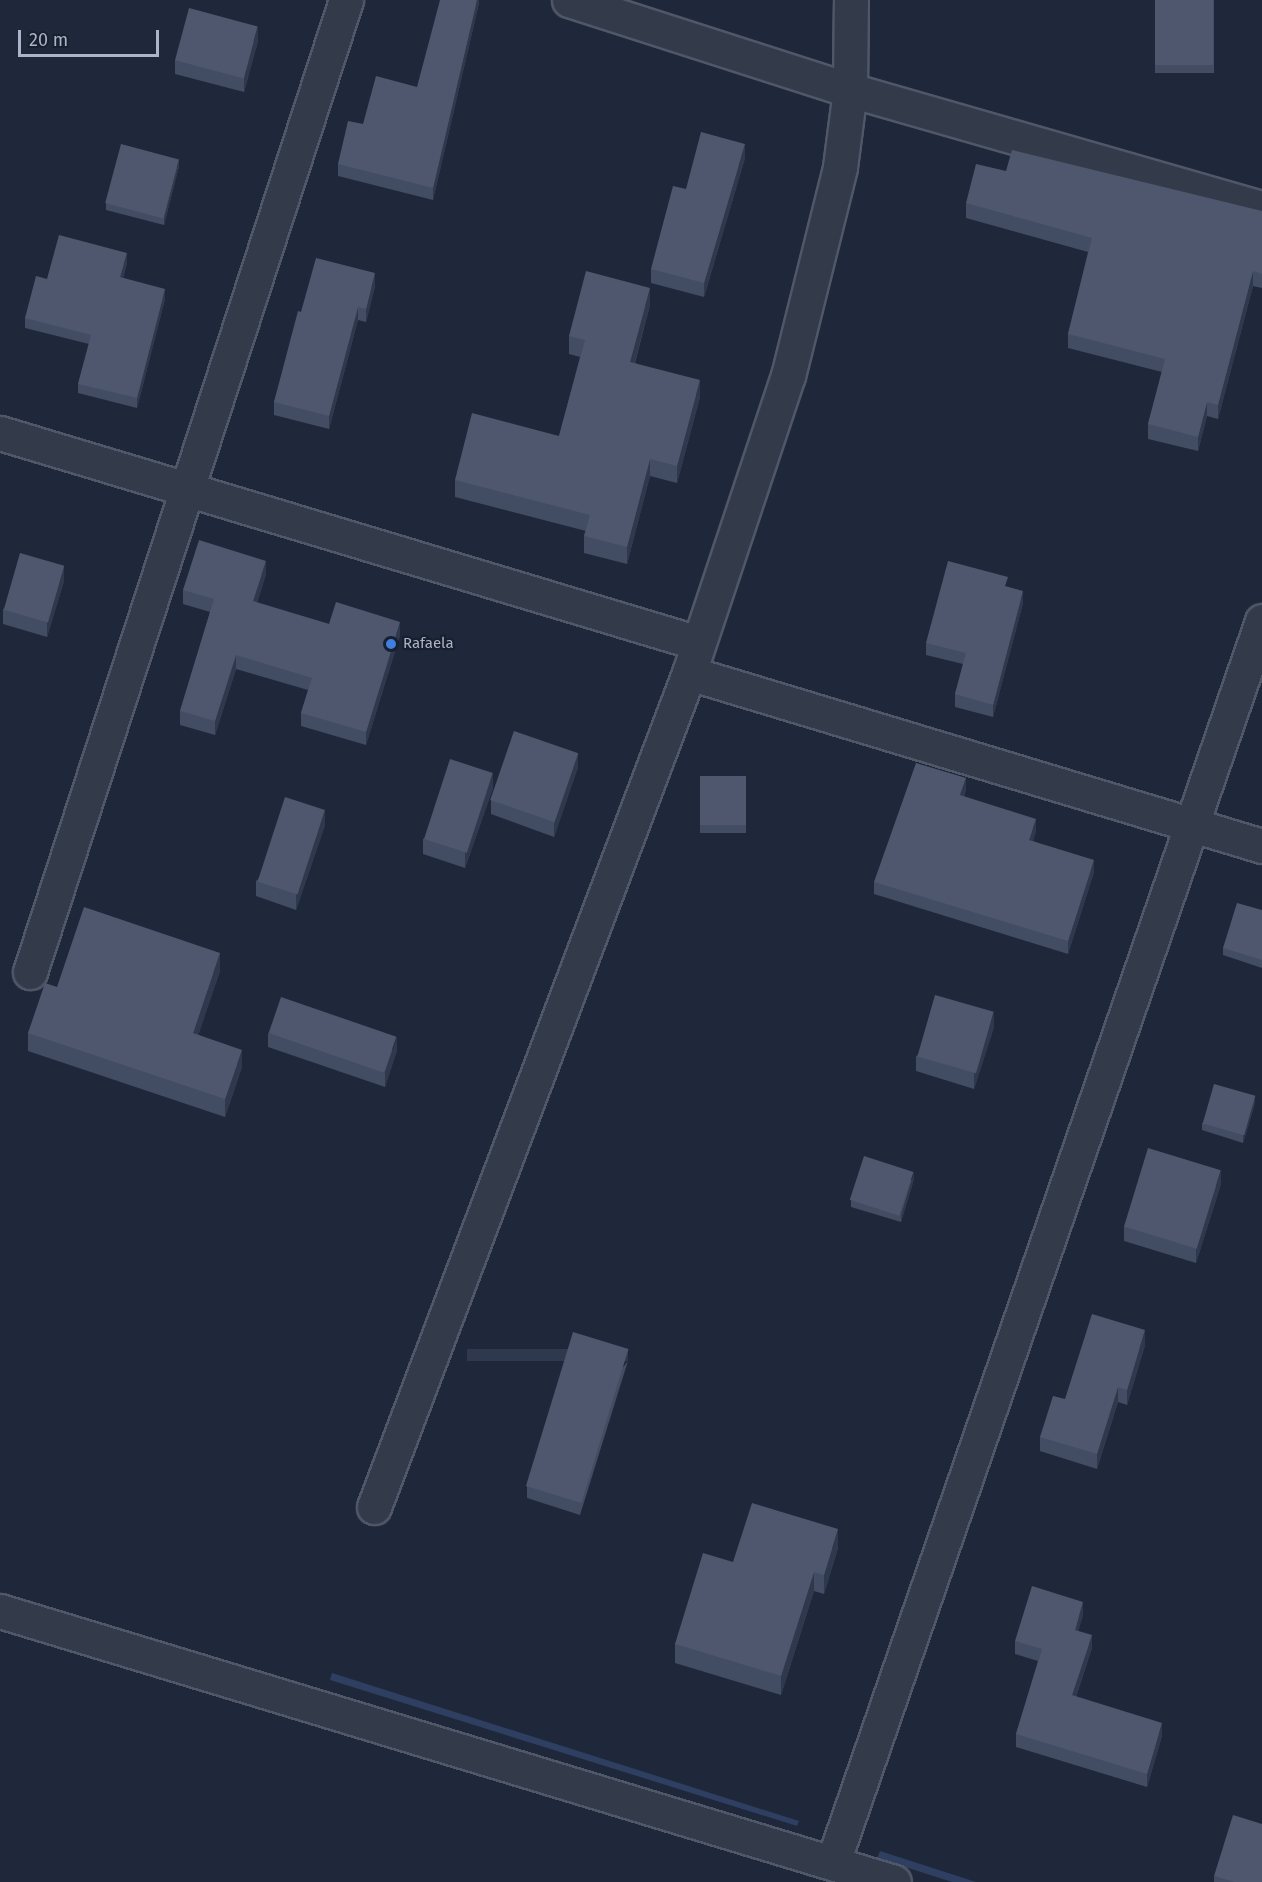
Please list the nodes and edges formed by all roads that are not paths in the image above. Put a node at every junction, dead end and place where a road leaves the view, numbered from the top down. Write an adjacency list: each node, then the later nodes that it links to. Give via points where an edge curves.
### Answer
1 (346, 0): 7 (street)
2 (569, 0): 4 (street)
3 (851, 0): 4 (street)
4 (850, 90): 5 (street); 9 (street, via 840,167 815,281 788,376)
5 (1262, 208)
6 (0, 434): 7 (street)
7 (187, 490): 9 (street); 12 (street)
8 (1262, 621): 10 (street)
9 (694, 658): 10 (street); 13 (street)
10 (1190, 824): 11 (street); 15 (street)
11 (1262, 846)
12 (30, 972)
13 (374, 1507)
14 (0, 1611): 15 (street)
15 (833, 1862): 16 (street)
16 (894, 1882)

